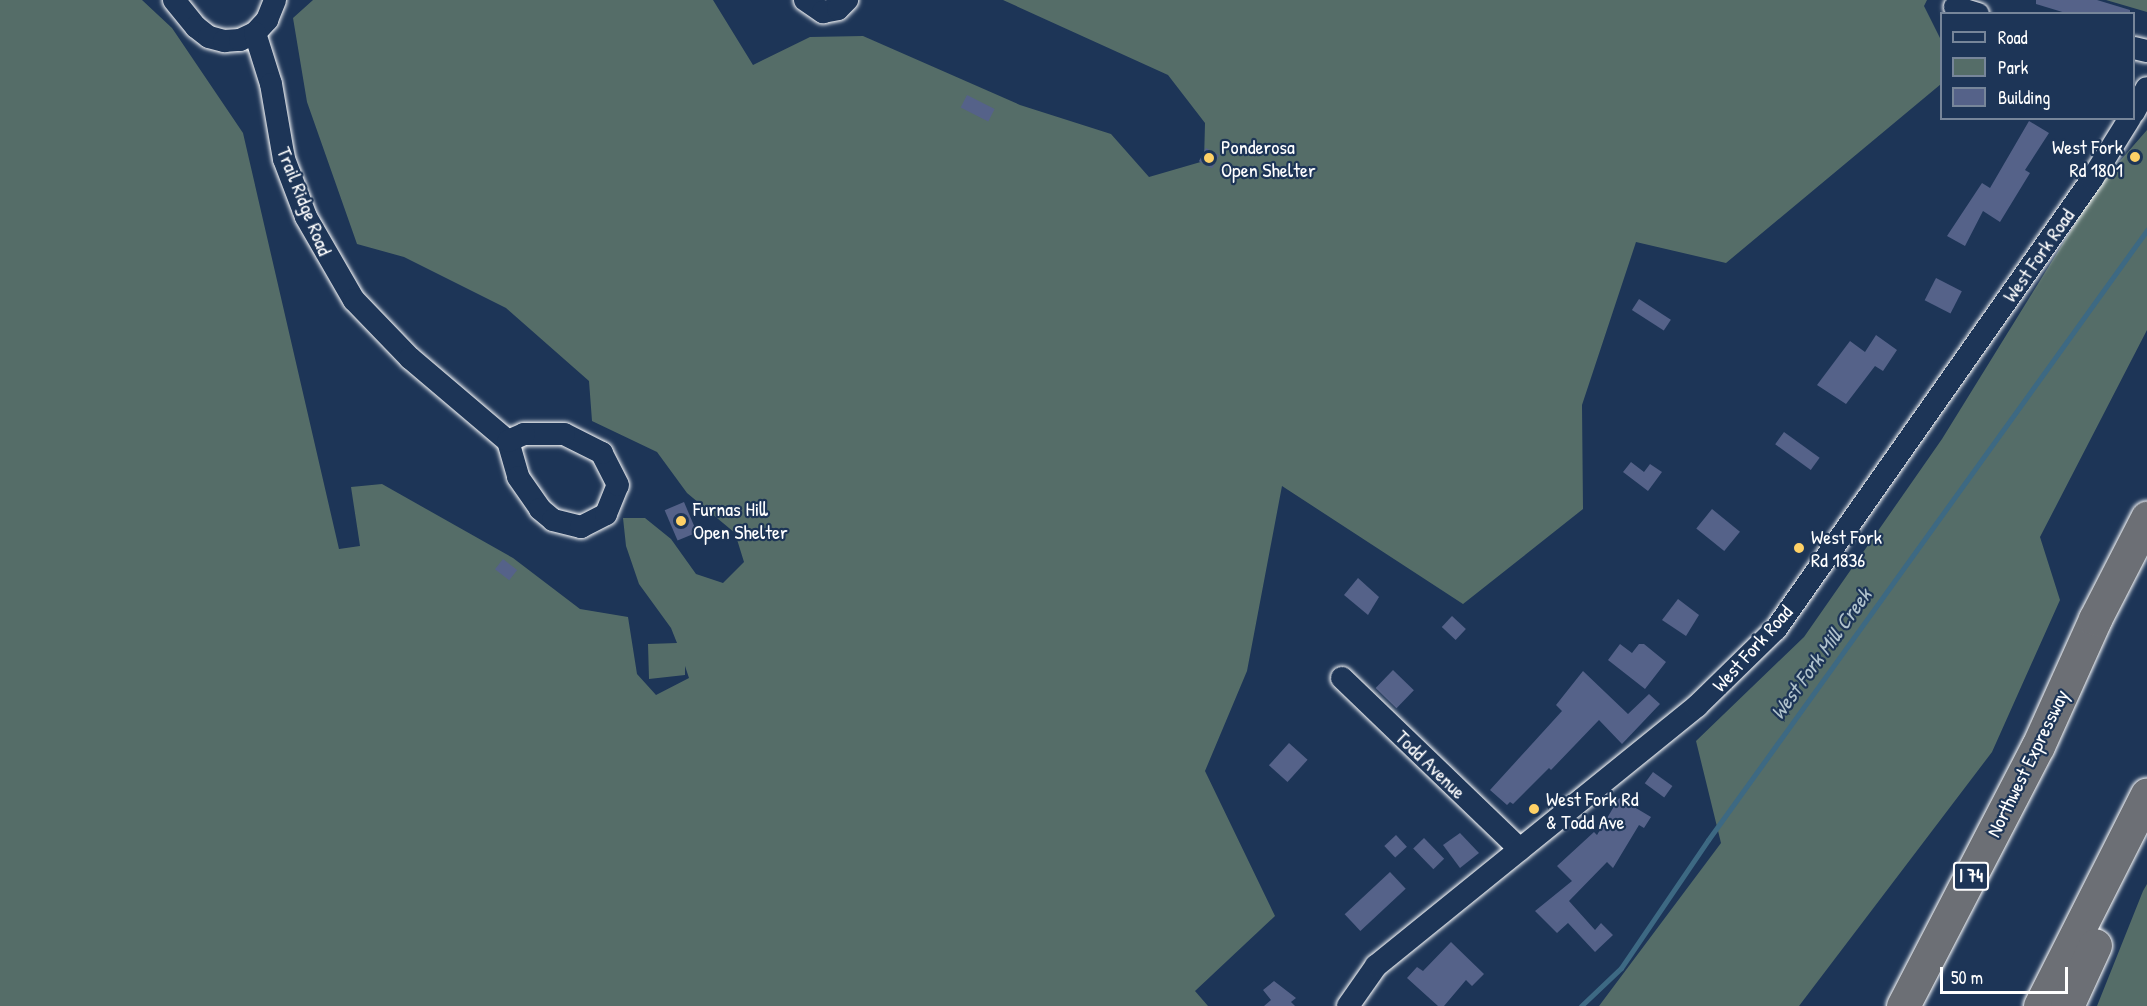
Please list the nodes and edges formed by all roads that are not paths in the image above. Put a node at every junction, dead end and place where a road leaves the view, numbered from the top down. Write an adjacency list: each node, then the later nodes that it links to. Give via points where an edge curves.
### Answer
1 (174, 0): 7 (street, via 209,37 240,40)
2 (275, 0): 7 (street, via 267,20)
3 (805, 0): 4 (street, via 823,12 838,9)
4 (847, 0)
5 (1956, 7): 6 (street)
6 (1972, 12)
7 (255, 33): 11 (street, Trail Ridge Road, via 271,84 284,159 332,266 375,324)
8 (2147, 88): 9 (street)
9 (2135, 109)
10 (2129, 120): 17 (street, West Fork Road, via 2092,179 1776,628 1697,706)
11 (508, 441): 11 (street, via 542,432 564,434 602,453 618,485 606,513 580,527 553,520 527,494)
12 (2147, 518): 14 (highway, Northwest Expressway / I 74)
13 (1342, 678): 17 (street, Todd Avenue)
14 (2038, 746): 19 (highway); 20 (highway, Northwest Expressway / I 74)
15 (2147, 794): 21 (highway)
16 (2147, 834): 22 (highway)
17 (1520, 849): 18 (street, West Fork Road, via 1376,966)
18 (1348, 1006)
19 (1878, 1006)
20 (1903, 1006)
21 (2040, 1006)
22 (2067, 1006)

